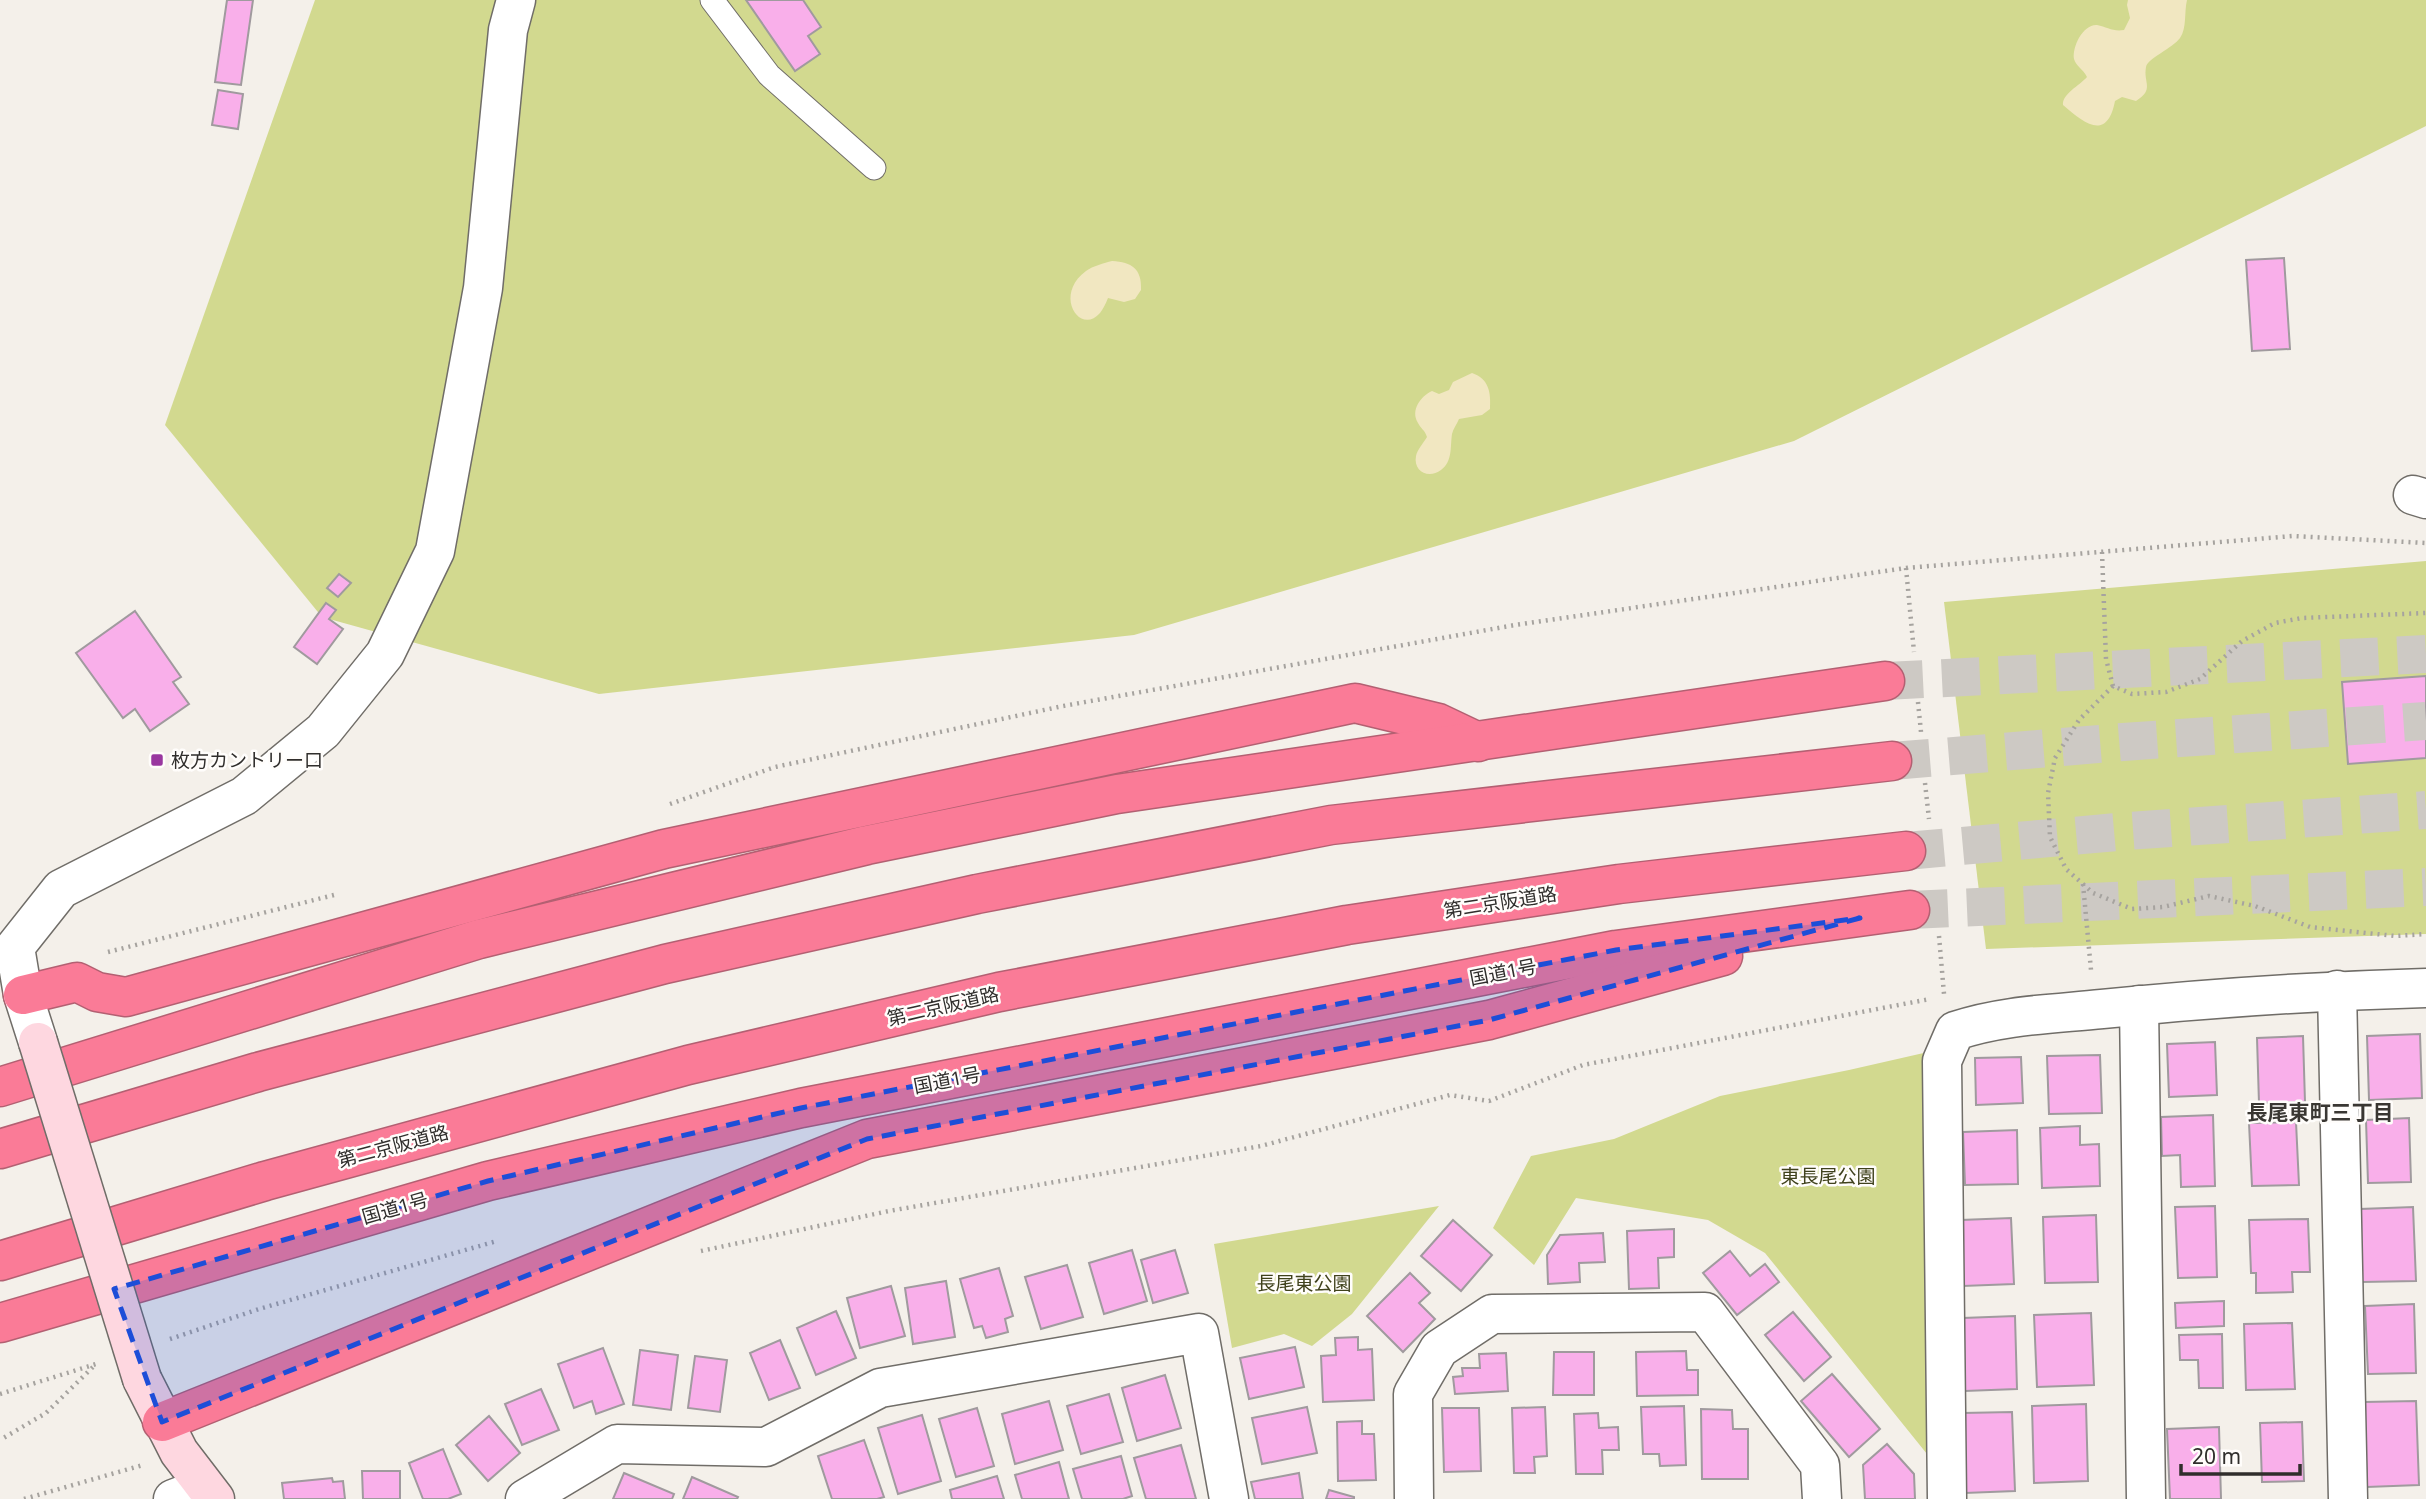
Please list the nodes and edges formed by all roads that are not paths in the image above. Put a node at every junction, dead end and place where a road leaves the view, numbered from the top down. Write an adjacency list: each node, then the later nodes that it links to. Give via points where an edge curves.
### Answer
1 (516, 0): 12 (street, via 508,30 483,288 435,551 385,654 323,731 244,796 61,889 15,947)
2 (712, 0): 3 (lane, via 769,75)
3 (874, 168)
4 (1906, 680): 5 (highway)
5 (1478, 742): 12 (highway, via 1438,723 1355,703 664,849 126,997 97,992 77,982); 14 (highway, via 1117,794 867,845 479,939)
6 (1908, 768): 15 (highway, via 1331,825 977,894 652,968 258,1072)
7 (1918, 841): 16 (highway, 第二京阪道路, via 1347,925 999,992 688,1065 265,1181)
8 (1860, 918): 9 (highway, 国道1号); 17 (highway, 国道1号, via 1616,950 801,1108 488,1181); 18 (highway, via 1489,1020 867,1139)
9 (1924, 919)
10 (2426, 988): 11 (street)
11 (2337, 990): 13 (street); 26 (street)
12 (11, 998): 18 (street, bridge, via 38,1042 142,1379)
13 (2139, 1005): 24 (street, via 1984,1021 1950,1014 1942,1061); 25 (street)
14 (0, 1087)
15 (0, 1149)
16 (0, 1261)
17 (0, 1323)
18 (170, 1437): 19 (street)
19 (198, 1495)
20 (528, 1498): 21 (street, via 617,1444 766,1447 880,1388 1199,1333)
21 (1229, 1499)
22 (1414, 1499): 23 (street, via 1413,1394 1440,1349 1492,1314 1705,1312 1820,1465)
23 (1822, 1499)
24 (1947, 1499)
25 (2146, 1499)
26 (2348, 1499)

